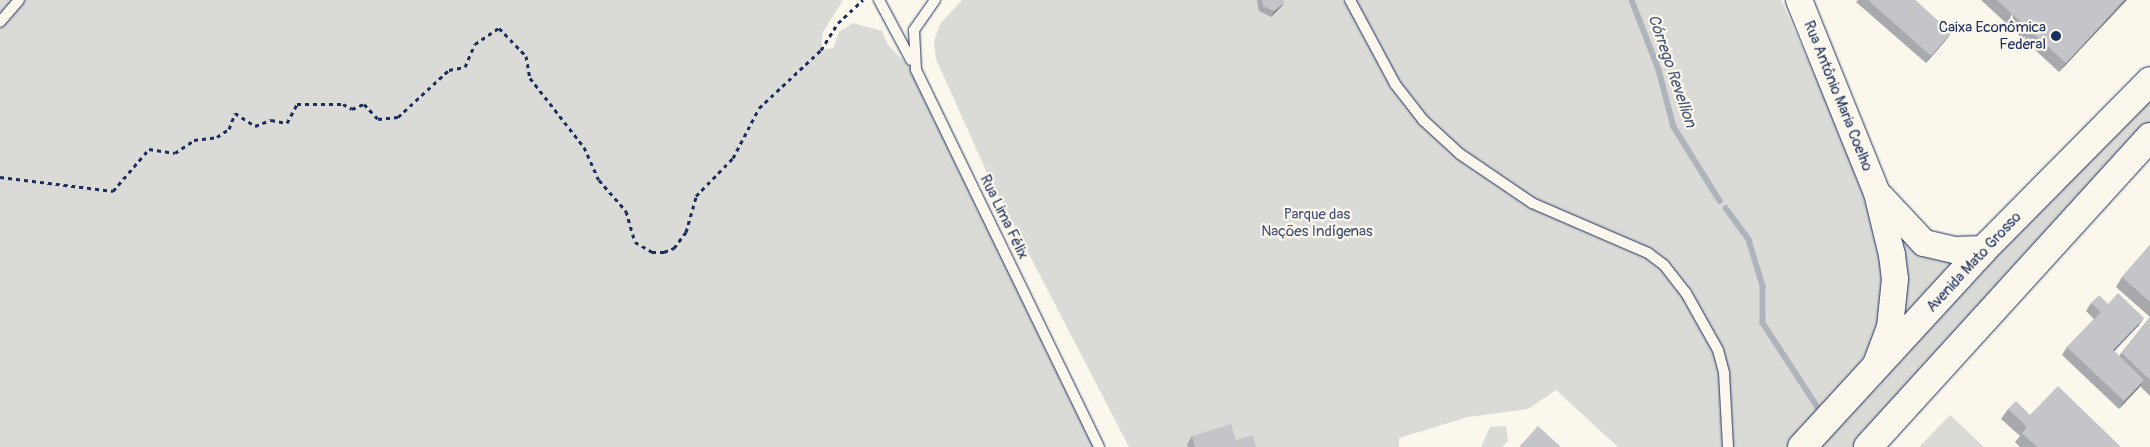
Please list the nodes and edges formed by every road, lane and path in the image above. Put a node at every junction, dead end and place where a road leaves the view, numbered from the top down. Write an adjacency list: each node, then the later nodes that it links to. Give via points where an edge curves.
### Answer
1 (19, 0): 7 (lane)
2 (863, 0): 11 (path, via 838,23 821,50 759,108 733,158 696,196 686,232 674,248 664,252 652,252 635,242 626,211 598,180 584,147 530,78 526,56 499,28 474,44 465,67 449,70 398,116 378,119 364,104 352,109 343,104 297,104 287,123 271,120 255,126 235,113 228,129 217,137 194,140 175,153 149,149 113,191)
3 (879, 0): 8 (lane)
4 (1350, 0): 16 (lane, via 1395,84 1423,120 1460,154 1532,203 1648,253 1664,265 1686,293 1720,356)
5 (1799, 0): 12 (street, Rua Antônio Maria Coelho)
6 (931, 2): 8 (lane, Rua Lima Félix, via 914,30)
7 (0, 22)
8 (916, 70): 15 (lane, Rua Lima Félix)
9 (2150, 81): 13 (main road, Avenida Mato Grosso)
10 (2150, 137): 18 (main road)
11 (0, 177)
12 (1877, 192): 13 (street, Rua Antônio Maria Coelho, via 1924,242 1954,250); 14 (street, Rua Antônio Maria Coelho, via 1895,279 1890,327)
13 (1984, 249): 14 (main road, Avenida Mato Grosso)
14 (1873, 374): 17 (main road, Avenida Mato Grosso)
15 (1099, 447)
16 (1728, 447)
17 (1802, 447)
18 (1868, 447)

